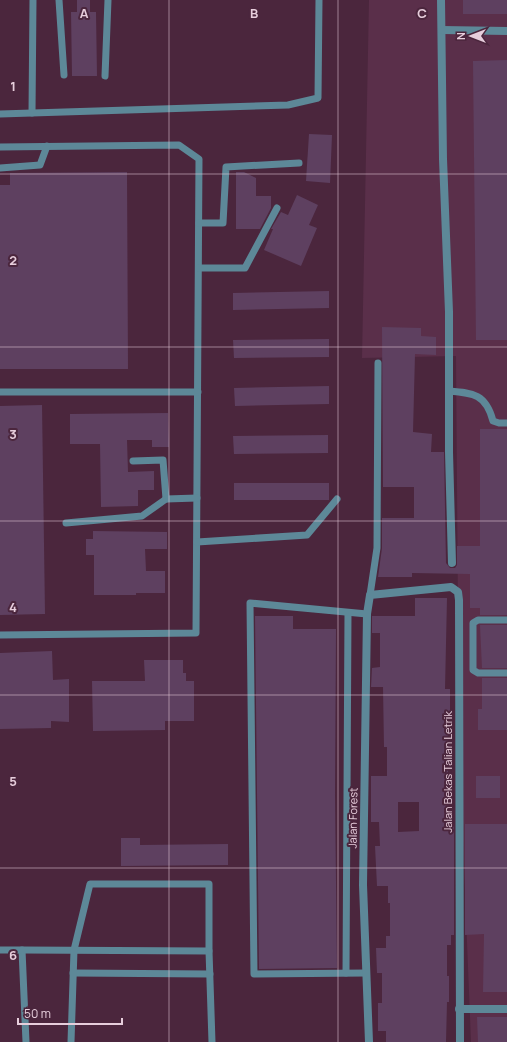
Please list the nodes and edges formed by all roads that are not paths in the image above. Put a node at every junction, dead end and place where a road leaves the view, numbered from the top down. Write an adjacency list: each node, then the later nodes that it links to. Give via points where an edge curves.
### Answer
1 (33, 0): 10 (lane)
2 (60, 0): 8 (lane)
3 (108, 0): 9 (lane)
4 (319, 0): 10 (lane, via 318,98 288,105)
5 (441, 0): 6 (street)
6 (442, 30): 7 (street); 20 (street)
7 (507, 31)
8 (64, 75)
9 (105, 76)
10 (32, 113): 11 (lane)
11 (0, 114)
12 (47, 146): 13 (lane); 15 (lane, via 40,164); 17 (lane, via 179,145 199,160)
13 (0, 147)
14 (299, 163): 17 (lane, via 226,167 223,223)
15 (0, 168)
16 (277, 208): 18 (lane, via 245,268)
17 (199, 223): 18 (lane)
18 (199, 268): 22 (lane)
19 (378, 363): 31 (lane, via 377,548)
20 (449, 391): 23 (lane, via 476,395 490,410 493,421); 30 (street)
21 (0, 392): 22 (lane)
22 (198, 392): 25 (lane)
23 (507, 423)
24 (133, 461): 26 (lane, via 163,460)
25 (197, 498): 26 (lane); 29 (lane)
26 (166, 499): 28 (lane, via 142,516)
27 (337, 499): 29 (lane, via 307,535)
28 (66, 523)
29 (197, 542): 35 (lane, via 196,633)
30 (452, 563)
31 (370, 595): 33 (street, Jalan Forest); 45 (street, Jalan Bekas Talian Letrik, via 451,587 458,592)
32 (348, 613): 33 (lane); 42 (lane); 42 (lane, via 250,603 254,974)
33 (367, 614): 43 (street, Jalan Forest, via 363,885)
34 (507, 620): 36 (lane, via 478,620 473,623 473,670 478,673)
35 (0, 635)
36 (507, 673)
37 (0, 950): 38 (lane)
38 (22, 950): 39 (lane); 47 (lane)
39 (74, 950): 40 (lane); 40 (lane, via 90,884 209,884); 41 (lane)
40 (209, 951): 44 (lane)
41 (73, 973): 44 (lane); 48 (lane)
42 (346, 973): 43 (lane)
43 (366, 973): 50 (street, Jalan Forest)
44 (210, 974): 49 (lane)
45 (459, 1009): 46 (street); 51 (street, Jalan Bekas Talian Letrik)
46 (507, 1009)
47 (26, 1042)
48 (71, 1042)
49 (212, 1042)
50 (368, 1042)
51 (460, 1042)

